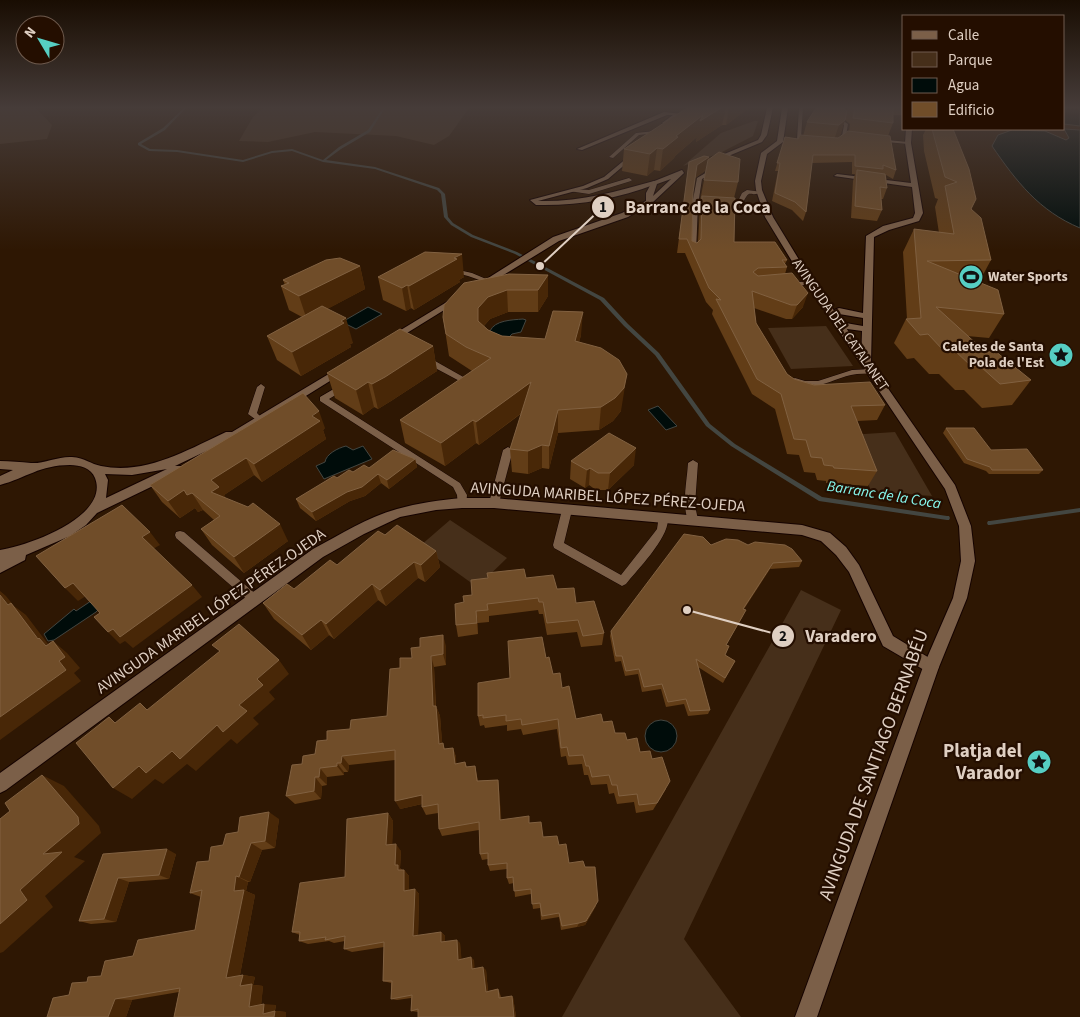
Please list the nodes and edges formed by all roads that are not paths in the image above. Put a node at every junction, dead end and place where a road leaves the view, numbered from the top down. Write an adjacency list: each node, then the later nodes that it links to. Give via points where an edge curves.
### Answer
1 (632, 155): 13 (street, via 606,178)
2 (725, 155): 5 (street)
3 (763, 155): 14 (street, AVINGUDA DEL CATALANET)
4 (910, 155): 12 (street)
5 (717, 159): 6 (street); 16 (lane, via 725,162 700,178)
6 (708, 162)
7 (838, 168): 12 (street, via 837,179)
8 (691, 169): 9 (street)
9 (682, 172): 11 (street); 15 (street)
10 (629, 180): 13 (lane, via 589,192)
11 (654, 183): 13 (street, via 636,190 551,204 533,200); 15 (street, via 649,193)
12 (915, 185): 25 (street, AVINGUDA DEL CATALANET, via 919,213 916,220 873,234 869,240)
13 (572, 191)
14 (759, 191): 18 (lane, via 744,194 735,207); 22 (street, AVINGUDA DEL CATALANET, via 769,217)
15 (650, 202): 21 (street, via 625,215 556,239)
16 (696, 205): 17 (lane); 19 (lane)
17 (705, 205)
18 (714, 206)
19 (693, 253)
20 (448, 270): 21 (lane)
21 (488, 281): 28 (street)
22 (811, 284): 23 (lane); 24 (street, AVINGUDA DEL CATALANET)
23 (782, 285)
24 (832, 312): 25 (street); 26 (street, AVINGUDA DEL CATALANET)
25 (866, 316): 27 (street, AVINGUDA DEL CATALANET)
26 (840, 325): 27 (street); 31 (street, AVINGUDA DEL CATALANET)
27 (866, 329): 31 (street, AVINGUDA DEL CATALANET)
28 (380, 346)
29 (413, 352): 34 (lane)
30 (348, 365): 36 (street)
31 (869, 367): 32 (lane, via 828,382 801,383); 46 (street, AVINGUDA DEL CATALANET, via 951,488)
32 (783, 376)
33 (356, 379): 44 (lane, via 323,399 457,485)
34 (470, 383)
35 (261, 387): 36 (lane, via 252,414)
36 (259, 419): 37 (street)
37 (248, 426): 42 (street, via 164,466 132,471); 47 (street, via 172,473)
38 (508, 450): 45 (lane)
39 (693, 463): 50 (lane, via 690,505)
40 (0, 465): 41 (street)
41 (32, 466): 42 (street, via 58,461 81,462); 43 (street)
42 (96, 470): 47 (street, via 102,480 101,494)
43 (0, 481)
44 (462, 503): 45 (street, AVINGUDA MARIBEL LÓPEZ PÉREZ-OJEDA); 55 (street, AVINGUDA MARIBEL LÓPEZ PÉREZ-OJEDA, via 398,513 359,530 318,553)
45 (494, 503): 48 (street, AVINGUDA MARIBEL LÓPEZ PÉREZ-OJEDA)
46 (958, 505): 56 (street, AVINGUDA DE SANTIAGO BERNABÉU, via 965,526 968,561 960,598)
47 (92, 510): 52 (street, via 63,534)
48 (567, 510): 49 (street, AVINGUDA MARIBEL LÓPEZ PÉREZ-OJEDA); 49 (lane, via 558,545 622,581 658,536)
49 (663, 518): 50 (street, AVINGUDA MARIBEL LÓPEZ PÉREZ-OJEDA)
50 (693, 520): 56 (street, AVINGUDA MARIBEL LÓPEZ PÉREZ-OJEDA, via 802,530 824,537 841,551 854,569 888,641)
51 (180, 534): 55 (lane)
52 (32, 548): 53 (street); 54 (street)
53 (0, 555)
54 (0, 567)
55 (254, 599): 57 (street, AVINGUDA MARIBEL LÓPEZ PÉREZ-OJEDA)
56 (931, 667): 58 (street, AVINGUDA DE SANTIAGO BERNABÉU)
57 (0, 784)
58 (806, 1017)

